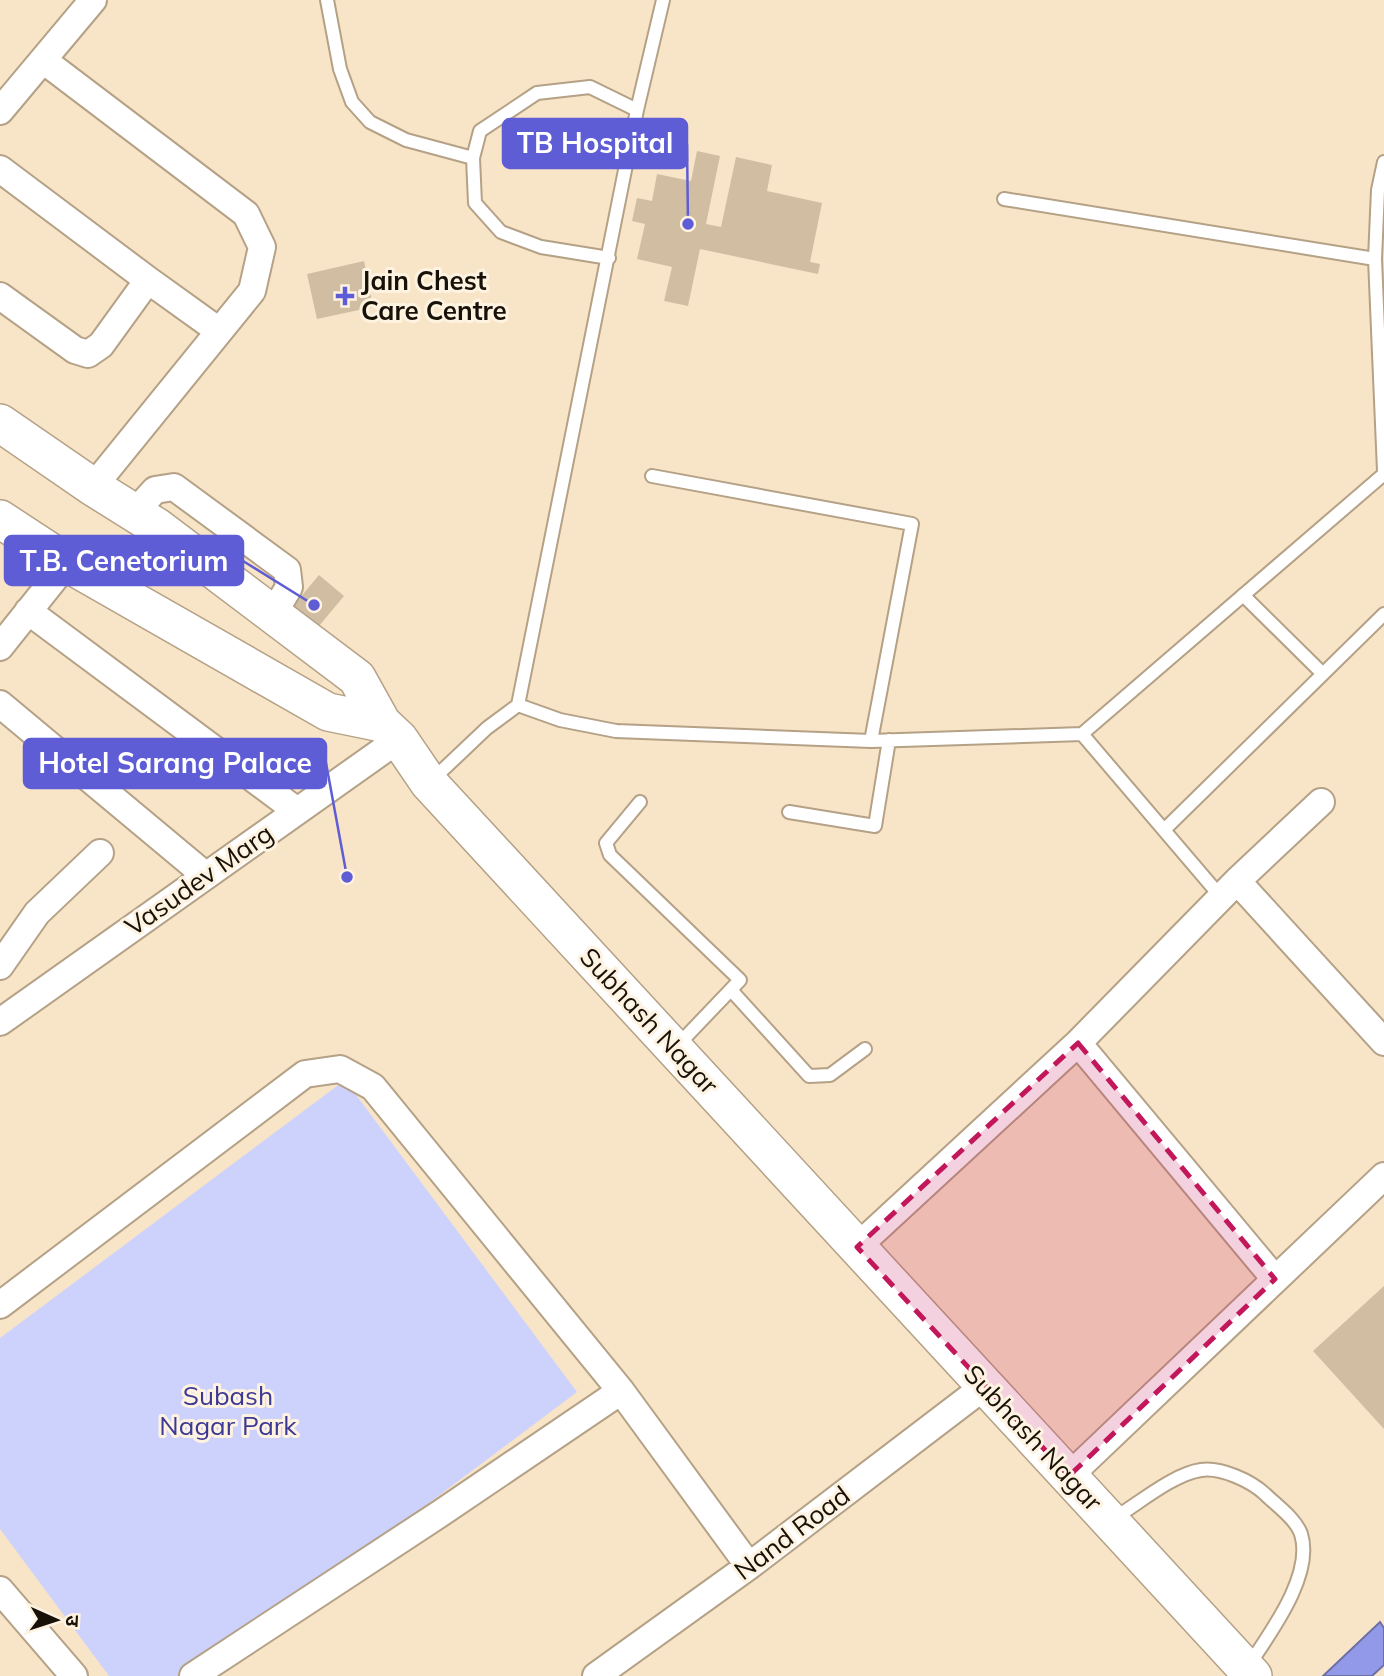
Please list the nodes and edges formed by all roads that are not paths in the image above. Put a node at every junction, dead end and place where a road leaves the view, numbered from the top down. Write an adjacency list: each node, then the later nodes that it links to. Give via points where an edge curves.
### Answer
1 (93, 0): 4 (street)
2 (327, 0): 7 (lane, via 340,68 352,102 370,122 406,140)
3 (663, 0): 5 (lane)
4 (43, 60): 6 (street); 15 (street, via 246,214 261,247 252,291)
5 (637, 110): 7 (lane, via 590,87 537,93 480,131); 11 (lane)
6 (0, 111)
7 (473, 158): 11 (lane, via 475,203 501,232 541,247)
8 (1384, 162): 12 (lane)
9 (0, 169): 13 (street)
10 (1004, 199): 12 (lane)
11 (609, 258): 28 (lane)
12 (1375, 259): 17 (lane)
13 (148, 280): 14 (street, via 101,345 88,354 75,350); 15 (street)
14 (0, 296)
15 (219, 331): 19 (street)
16 (0, 423): 19 (street, Subhash Nagar)
17 (1384, 472): 22 (lane)
18 (652, 476): 32 (lane, via 912,524)
19 (93, 487): 29 (street, Subhash Nagar, via 157,527 357,678)
20 (0, 519): 21 (street)
21 (67, 563): 23 (street); 29 (street, via 328,712)
22 (1243, 596): 26 (lane); 30 (lane)
23 (28, 611): 25 (street); 36 (street)
24 (1384, 614): 26 (lane)
25 (0, 647)
26 (1323, 674): 38 (lane)
27 (0, 704): 40 (street)
28 (518, 705): 32 (lane, via 560,720 617,731); 33 (lane)
29 (391, 731): 33 (street, Subhash Nagar); 36 (street, Vasudev Marg)
30 (1083, 734): 31 (lane); 38 (lane)
31 (889, 740): 32 (lane); 37 (lane, via 875,826)
32 (871, 741)
33 (429, 783): 47 (street, Subhash Nagar)
34 (1321, 802): 41 (street)
35 (640, 803): 43 (lane, via 606,844 610,855 740,980)
36 (297, 811): 40 (street, Vasudev Marg)
37 (789, 812)
38 (1164, 830): 41 (lane)
39 (100, 853): 42 (street, via 37,913)
40 (205, 875): 44 (street, Vasudev Marg)
41 (1229, 889): 45 (street); 46 (street)
42 (0, 966)
43 (731, 990): 47 (lane); 48 (lane, via 810,1076 830,1075)
44 (0, 1022)
45 (1384, 1041)
46 (1078, 1043): 50 (street); 51 (street)
47 (675, 1049): 50 (street, Subhash Nagar)
48 (865, 1049)
49 (1384, 1176): 51 (street)
50 (857, 1247): 53 (street, Subhash Nagar)
51 (1275, 1279): 55 (street)
52 (0, 1305): 54 (street, via 305,1074 341,1069 373,1087)
53 (985, 1386): 55 (street, Subhash Nagar); 57 (street, Nand Road)
54 (621, 1391): 57 (street); 61 (street)
55 (1069, 1476): 56 (street, Subhash Nagar)
56 (1110, 1521): 59 (street, Subhash Nagar); 59 (lane, via 1183,1475 1204,1469 1232,1474 1261,1490 1286,1515 1300,1533 1303,1560 1297,1582)
57 (749, 1566): 62 (street, Nand Road)
58 (0, 1590): 60 (street)
59 (1250, 1672)
60 (74, 1676)
61 (193, 1676)
62 (596, 1676)

